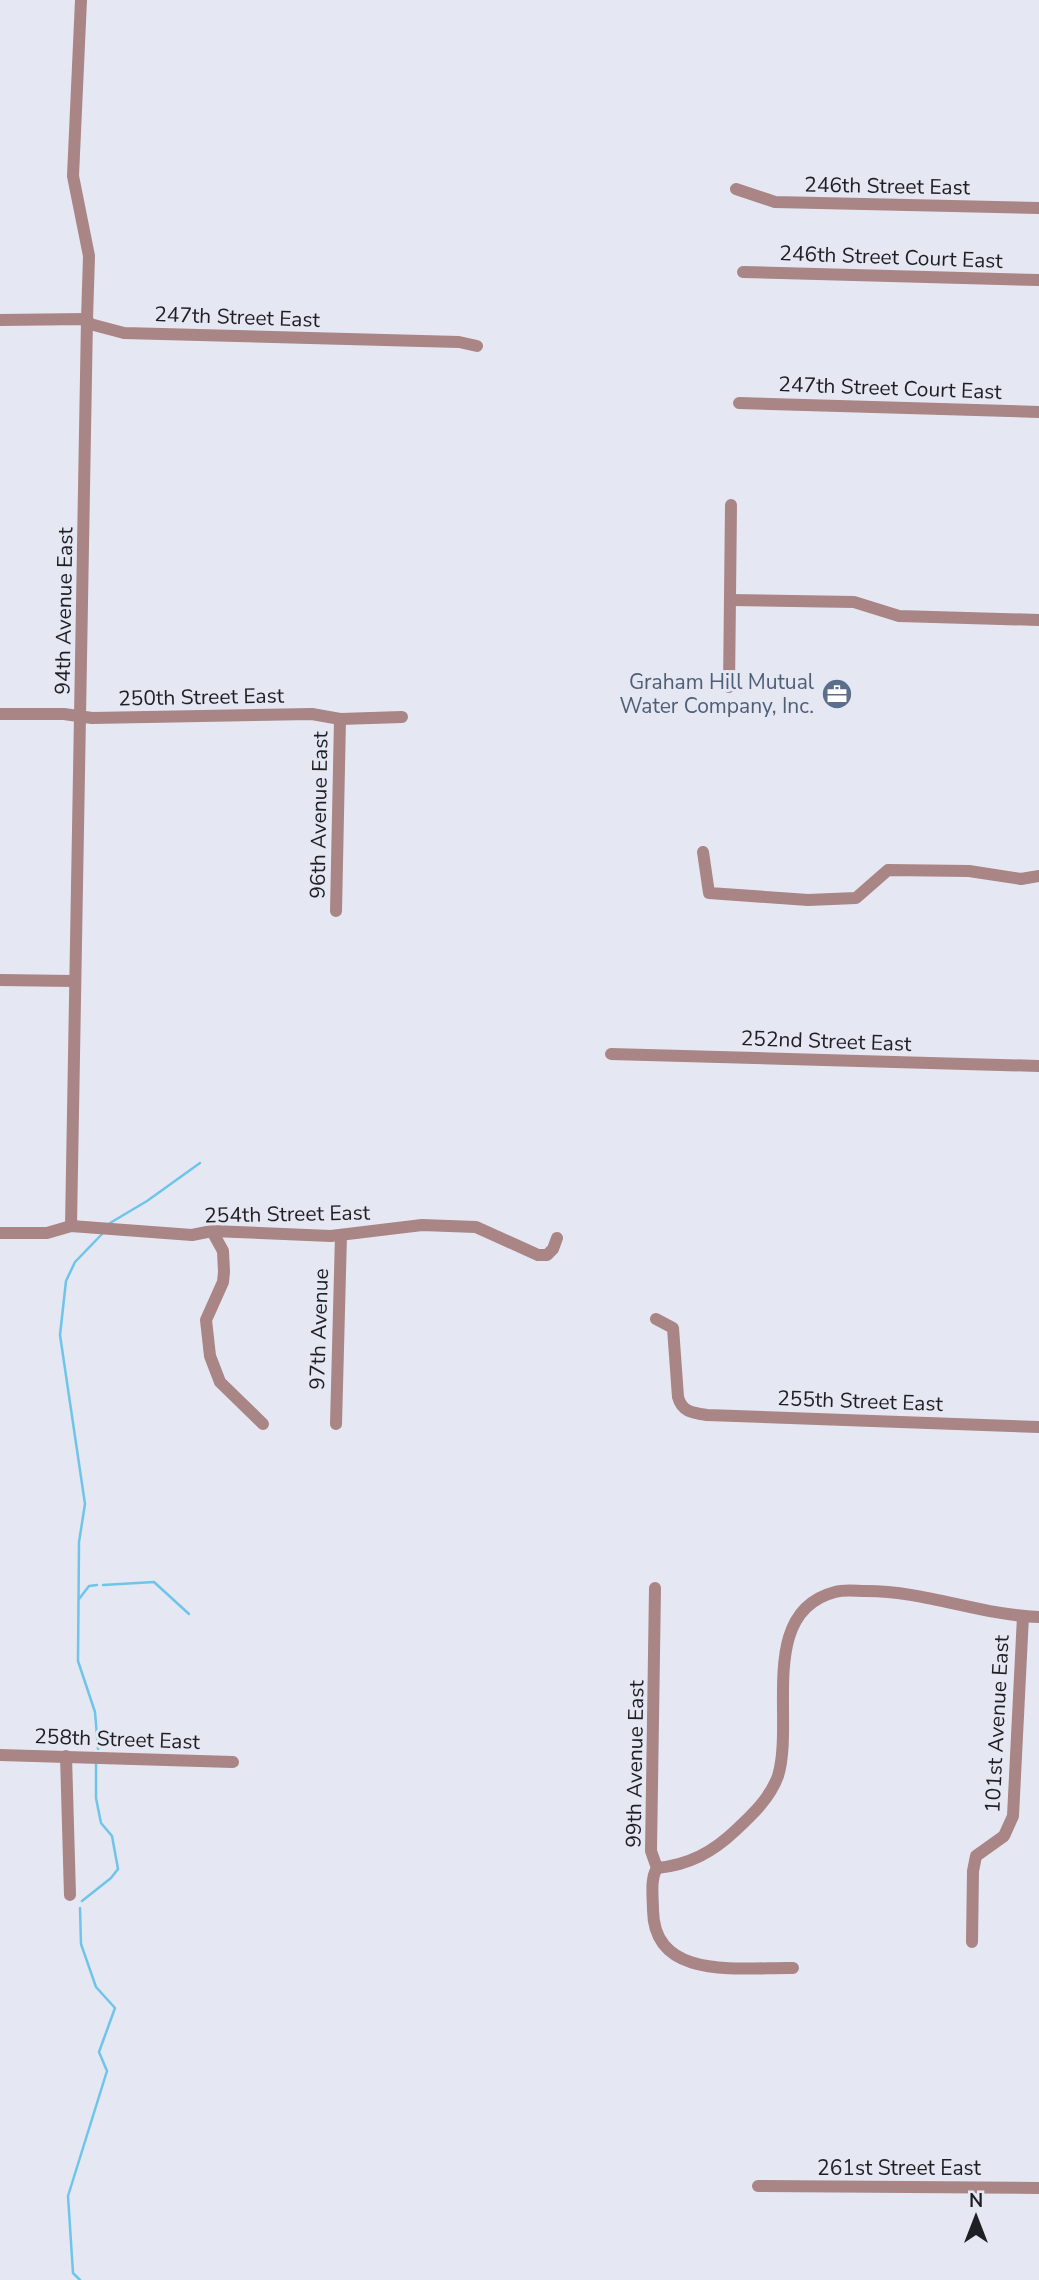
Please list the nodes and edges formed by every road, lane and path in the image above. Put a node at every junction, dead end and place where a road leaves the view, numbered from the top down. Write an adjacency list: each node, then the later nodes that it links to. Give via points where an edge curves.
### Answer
1 (81, 0): 6 (street, 94th Avenue East, via 73,176 89,256)
2 (736, 188): 3 (street, 246th Street East, via 775,202)
3 (1039, 208)
4 (743, 272): 5 (street, 246th Street Court East)
5 (1039, 280)
6 (87, 319): 7 (street, 247th Street East); 8 (street, 247th Street East, via 90,324 124,333); 16 (street, 94th Avenue East)
7 (0, 320)
8 (477, 346)
9 (739, 403): 10 (street, 247th Street Court East)
10 (1039, 412)
11 (731, 505): 12 (street)
12 (730, 600): 13 (street, via 854,602 899,616); 14 (street)
13 (1039, 620)
14 (729, 687)
15 (0, 713): 16 (street, 250th Street East)
16 (81, 716): 18 (street, 250th Street East, via 312,714); 23 (street, 94th Avenue East)
17 (402, 717): 18 (street, 250th Street East)
18 (340, 719): 21 (street, 96th Avenue East)
19 (703, 852): 20 (street, via 708,891 725,896 856,898 888,870 902,868 1021,879)
20 (1039, 876)
21 (337, 911)
22 (0, 980): 23 (street)
23 (74, 981): 26 (street, 94th Avenue East)
24 (611, 1054): 25 (street, 252nd Street East)
25 (1039, 1066)
26 (71, 1226): 27 (street, 254th Street East, via 192,1235); 28 (street, 254th Street East, via 47,1233)
27 (212, 1231): 29 (street, 254th Street East); 32 (street, via 223,1251 224,1272 206,1320 210,1356 220,1382)
28 (0, 1233)
29 (341, 1236): 30 (street, 254th Street East, via 422,1225 476,1227 538,1255 554,1249); 33 (street, 97th Avenue)
30 (557, 1238)
31 (656, 1319): 34 (street, 255th Street East, via 670,1325 675,1334 681,1406 707,1415)
32 (263, 1424)
33 (336, 1424)
34 (1039, 1427)
35 (655, 1588): 41 (street, 99th Avenue East, via 651,1852)
36 (1023, 1616): 37 (street); 41 (street, via 875,1591 836,1591 808,1605 796,1618 789,1638 782,1758 773,1789 711,1852); 43 (street, 101st Avenue East, via 1012,1823 1004,1836 976,1856)
37 (1039, 1617)
38 (0, 1755): 39 (street, 258th Street East)
39 (66, 1756): 40 (street, 258th Street East); 42 (street)
40 (233, 1762)
41 (657, 1868): 44 (street, 99th Avenue East, via 653,1930 678,1958 702,1966)
42 (70, 1895)
43 (972, 1942)
44 (793, 1968)
45 (758, 2186): 46 (street, 261st Street East)
46 (1039, 2188)

